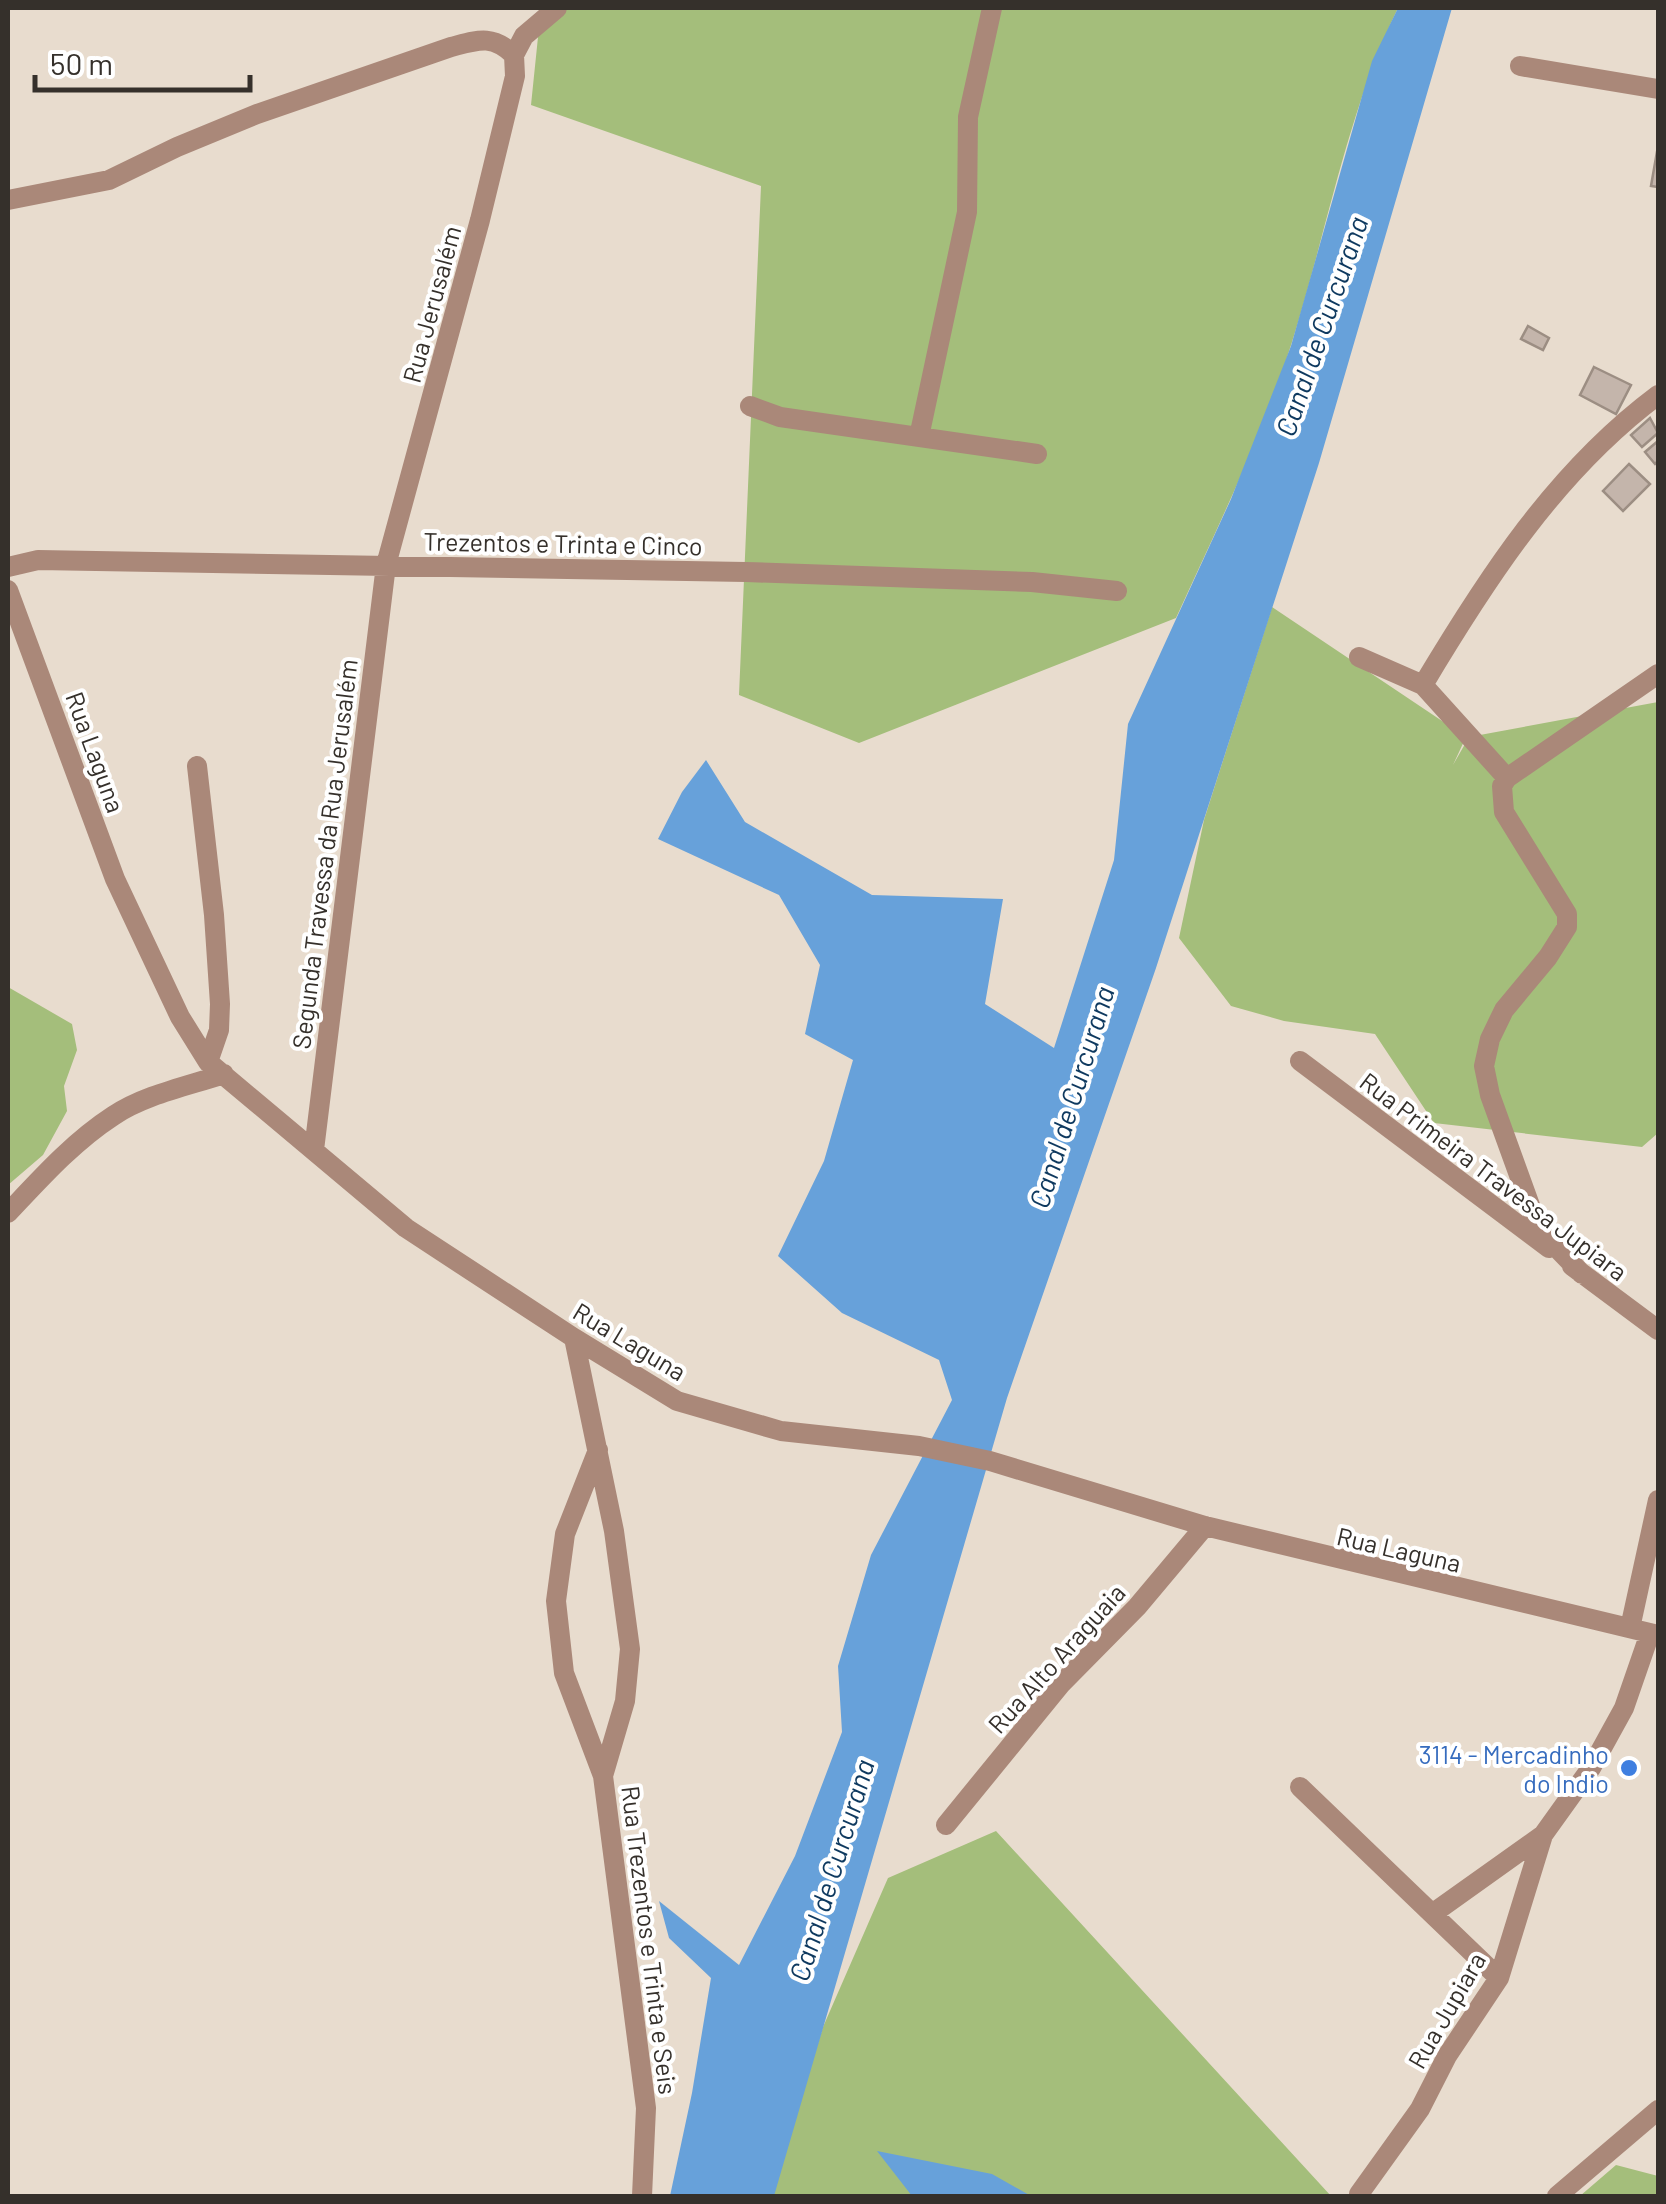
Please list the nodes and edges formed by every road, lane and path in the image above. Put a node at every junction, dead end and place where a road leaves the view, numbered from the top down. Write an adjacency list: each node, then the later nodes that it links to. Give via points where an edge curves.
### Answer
1 (992, 8): 9 (street, via 968,117 967,212)
2 (551, 9): 3 (street)
3 (514, 54): 6 (street, via 500,42 451,47 257,114 109,180); 11 (street, Rua Jerusalém, via 515,76 480,220)
4 (1520, 66): 5 (street)
5 (1658, 89)
6 (8, 200)
7 (1658, 395): 17 (street, via 1552,494 1481,588)
8 (750, 406): 9 (street, via 780,417)
9 (920, 438): 10 (street)
10 (1037, 454)
11 (386, 565): 12 (street, Trezentos e Trinta e Cinco, via 38,560); 14 (street, Trezentos e Trinta e Cinco, via 765,572); 22 (street, Segunda Travessa da Rua Jerusalém)
12 (8, 567)
13 (8, 590): 21 (street, Rua Laguna, via 115,879 180,1017)
14 (1118, 591)
15 (1358, 657): 17 (street)
16 (1658, 674): 19 (street)
17 (1423, 685): 19 (street)
18 (197, 766): 21 (street, via 220,1004)
19 (1507, 778): 24 (street, via 1504,812 1567,914 1567,927 1504,1010 1484,1066 1532,1211)
20 (1300, 1061): 24 (street, Rua Primeira Travessa Jupiara)
21 (216, 1068): 22 (street, Rua Laguna); 23 (street, via 114,1114)
22 (314, 1150): 26 (street, Rua Laguna, via 406,1228)
23 (8, 1213)
24 (1582, 1274): 25 (street, Rua Primeira Travessa Jupiara)
25 (1658, 1330)
26 (574, 1338): 27 (street, Rua Trezentos e Trinta e Seis); 29 (street, Rua Laguna, via 677,1401 781,1430 919,1446 1035,1472)
27 (598, 1450): 31 (street, Rua Trezentos e Trinta e Seis, via 630,1649 626,1701); 31 (street, via 565,1534 556,1602 564,1673)
28 (1658, 1500): 30 (street, Rua Jupiara)
29 (1206, 1526): 30 (street, Rua Laguna); 33 (street, Rua Alto Araguaia, via 1060,1684)
30 (1646, 1632): 34 (street, Rua Jupiara, via 1624,1708 1592,1768)
31 (603, 1776): 39 (street, Rua Trezentos e Trinta e Seis, via 646,2108)
32 (1300, 1787): 35 (street)
33 (946, 1825)
34 (1543, 1835): 35 (street, Rua Jupiara); 36 (street, Rua Jupiara)
35 (1432, 1914): 36 (street)
36 (1499, 1978): 38 (street, Rua Jupiara)
37 (1658, 2110): 40 (street)
38 (1359, 2194)
39 (642, 2196)
40 (1557, 2196)

